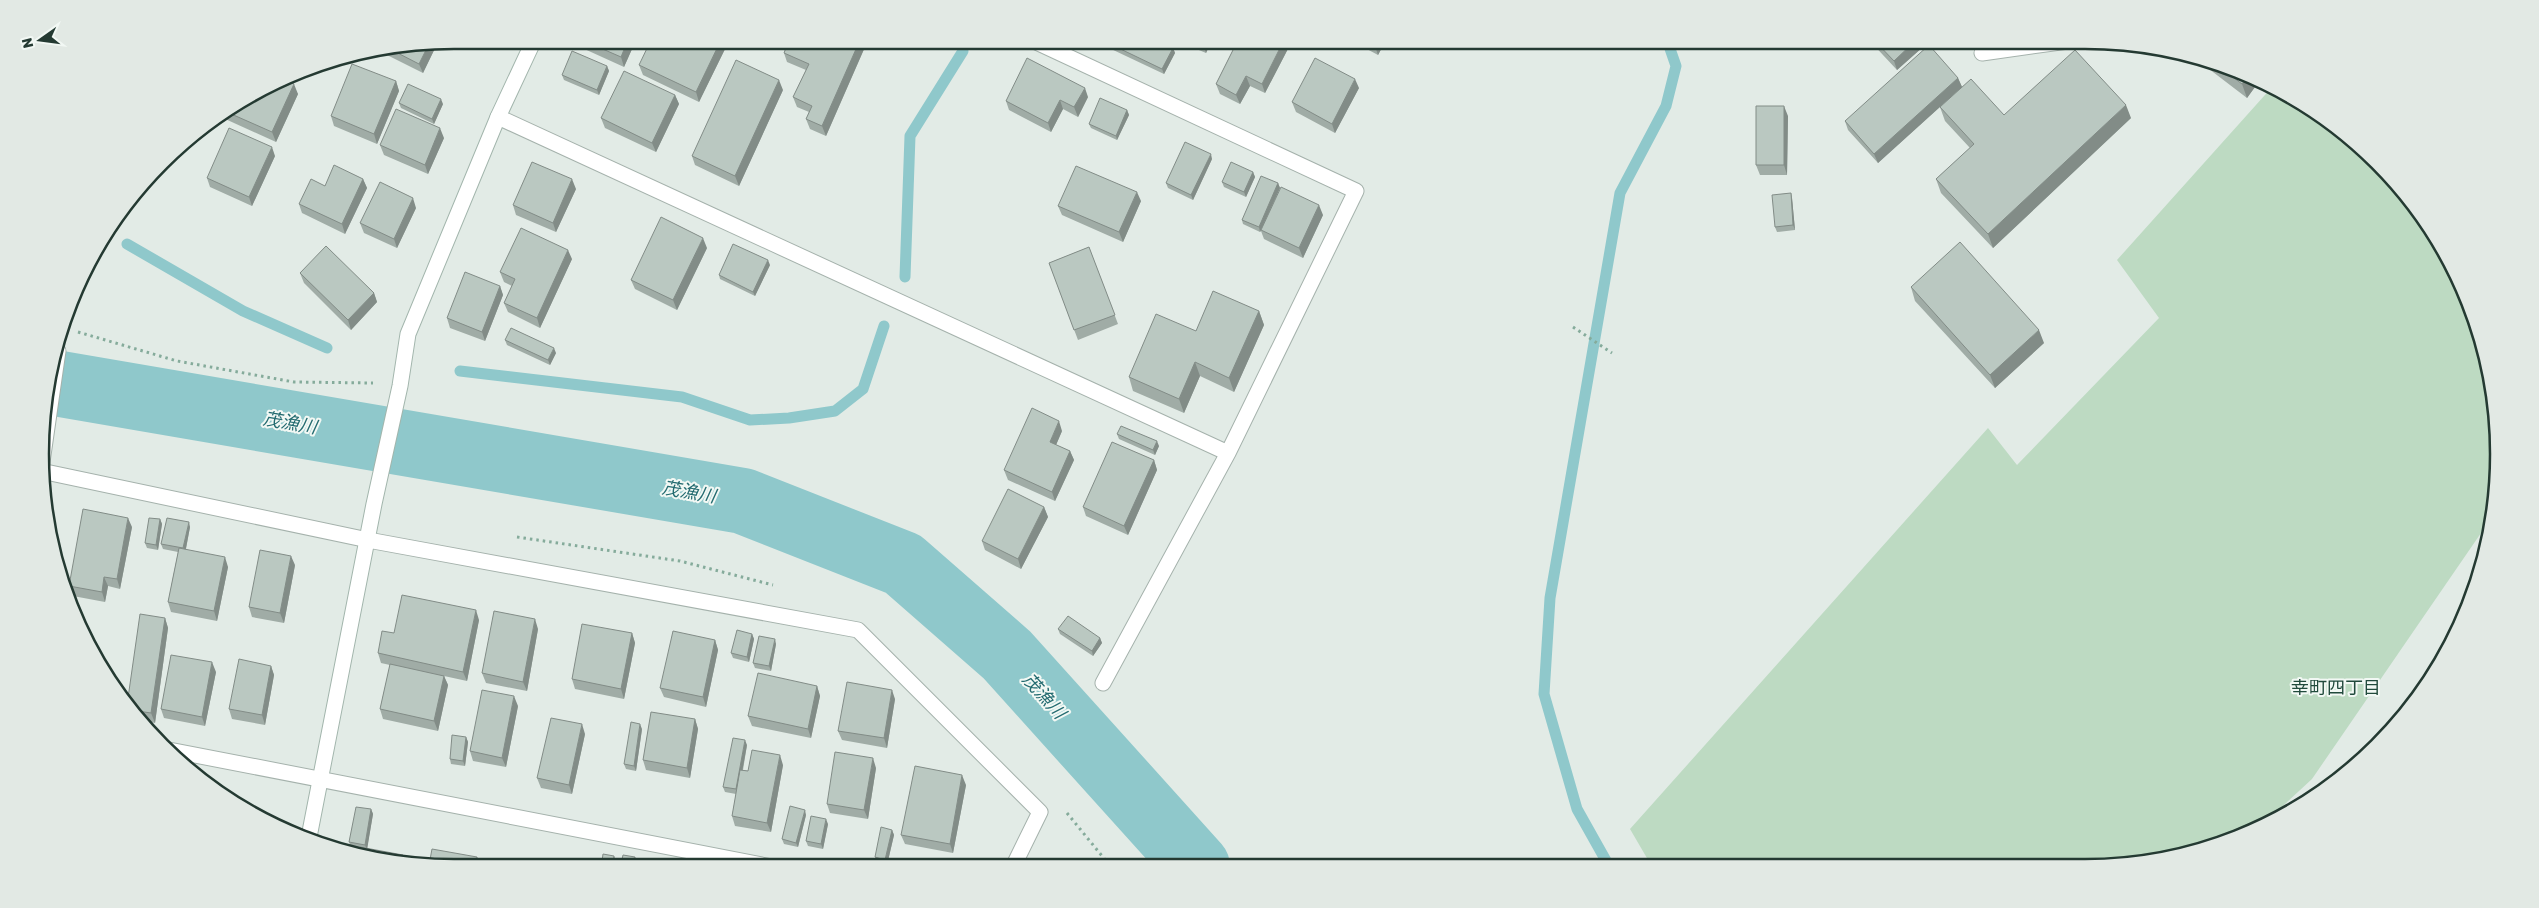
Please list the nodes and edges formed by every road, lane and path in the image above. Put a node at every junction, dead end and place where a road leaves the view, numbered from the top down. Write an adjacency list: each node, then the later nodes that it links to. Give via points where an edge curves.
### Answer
1 (530, 49): 5 (street)
2 (1051, 49): 10 (street, via 1356,191)
3 (2011, 49): 4 (street)
4 (1982, 53)
5 (498, 117): 9 (street, via 408,334); 10 (street)
6 (1573, 327): 8 (path)
7 (74, 331): 9 (path, via 177,362 294,382 357,381)
8 (1612, 353)
9 (400, 386): 12 (street)
10 (1228, 453): 13 (street)
11 (50, 472): 12 (street)
12 (368, 540): 15 (street); 18 (street, via 858,630 1040,812)
13 (1103, 683)
14 (179, 752): 15 (street)
15 (320, 781): 16 (street); 17 (street)
16 (310, 832)
17 (730, 859)
18 (1017, 859)

